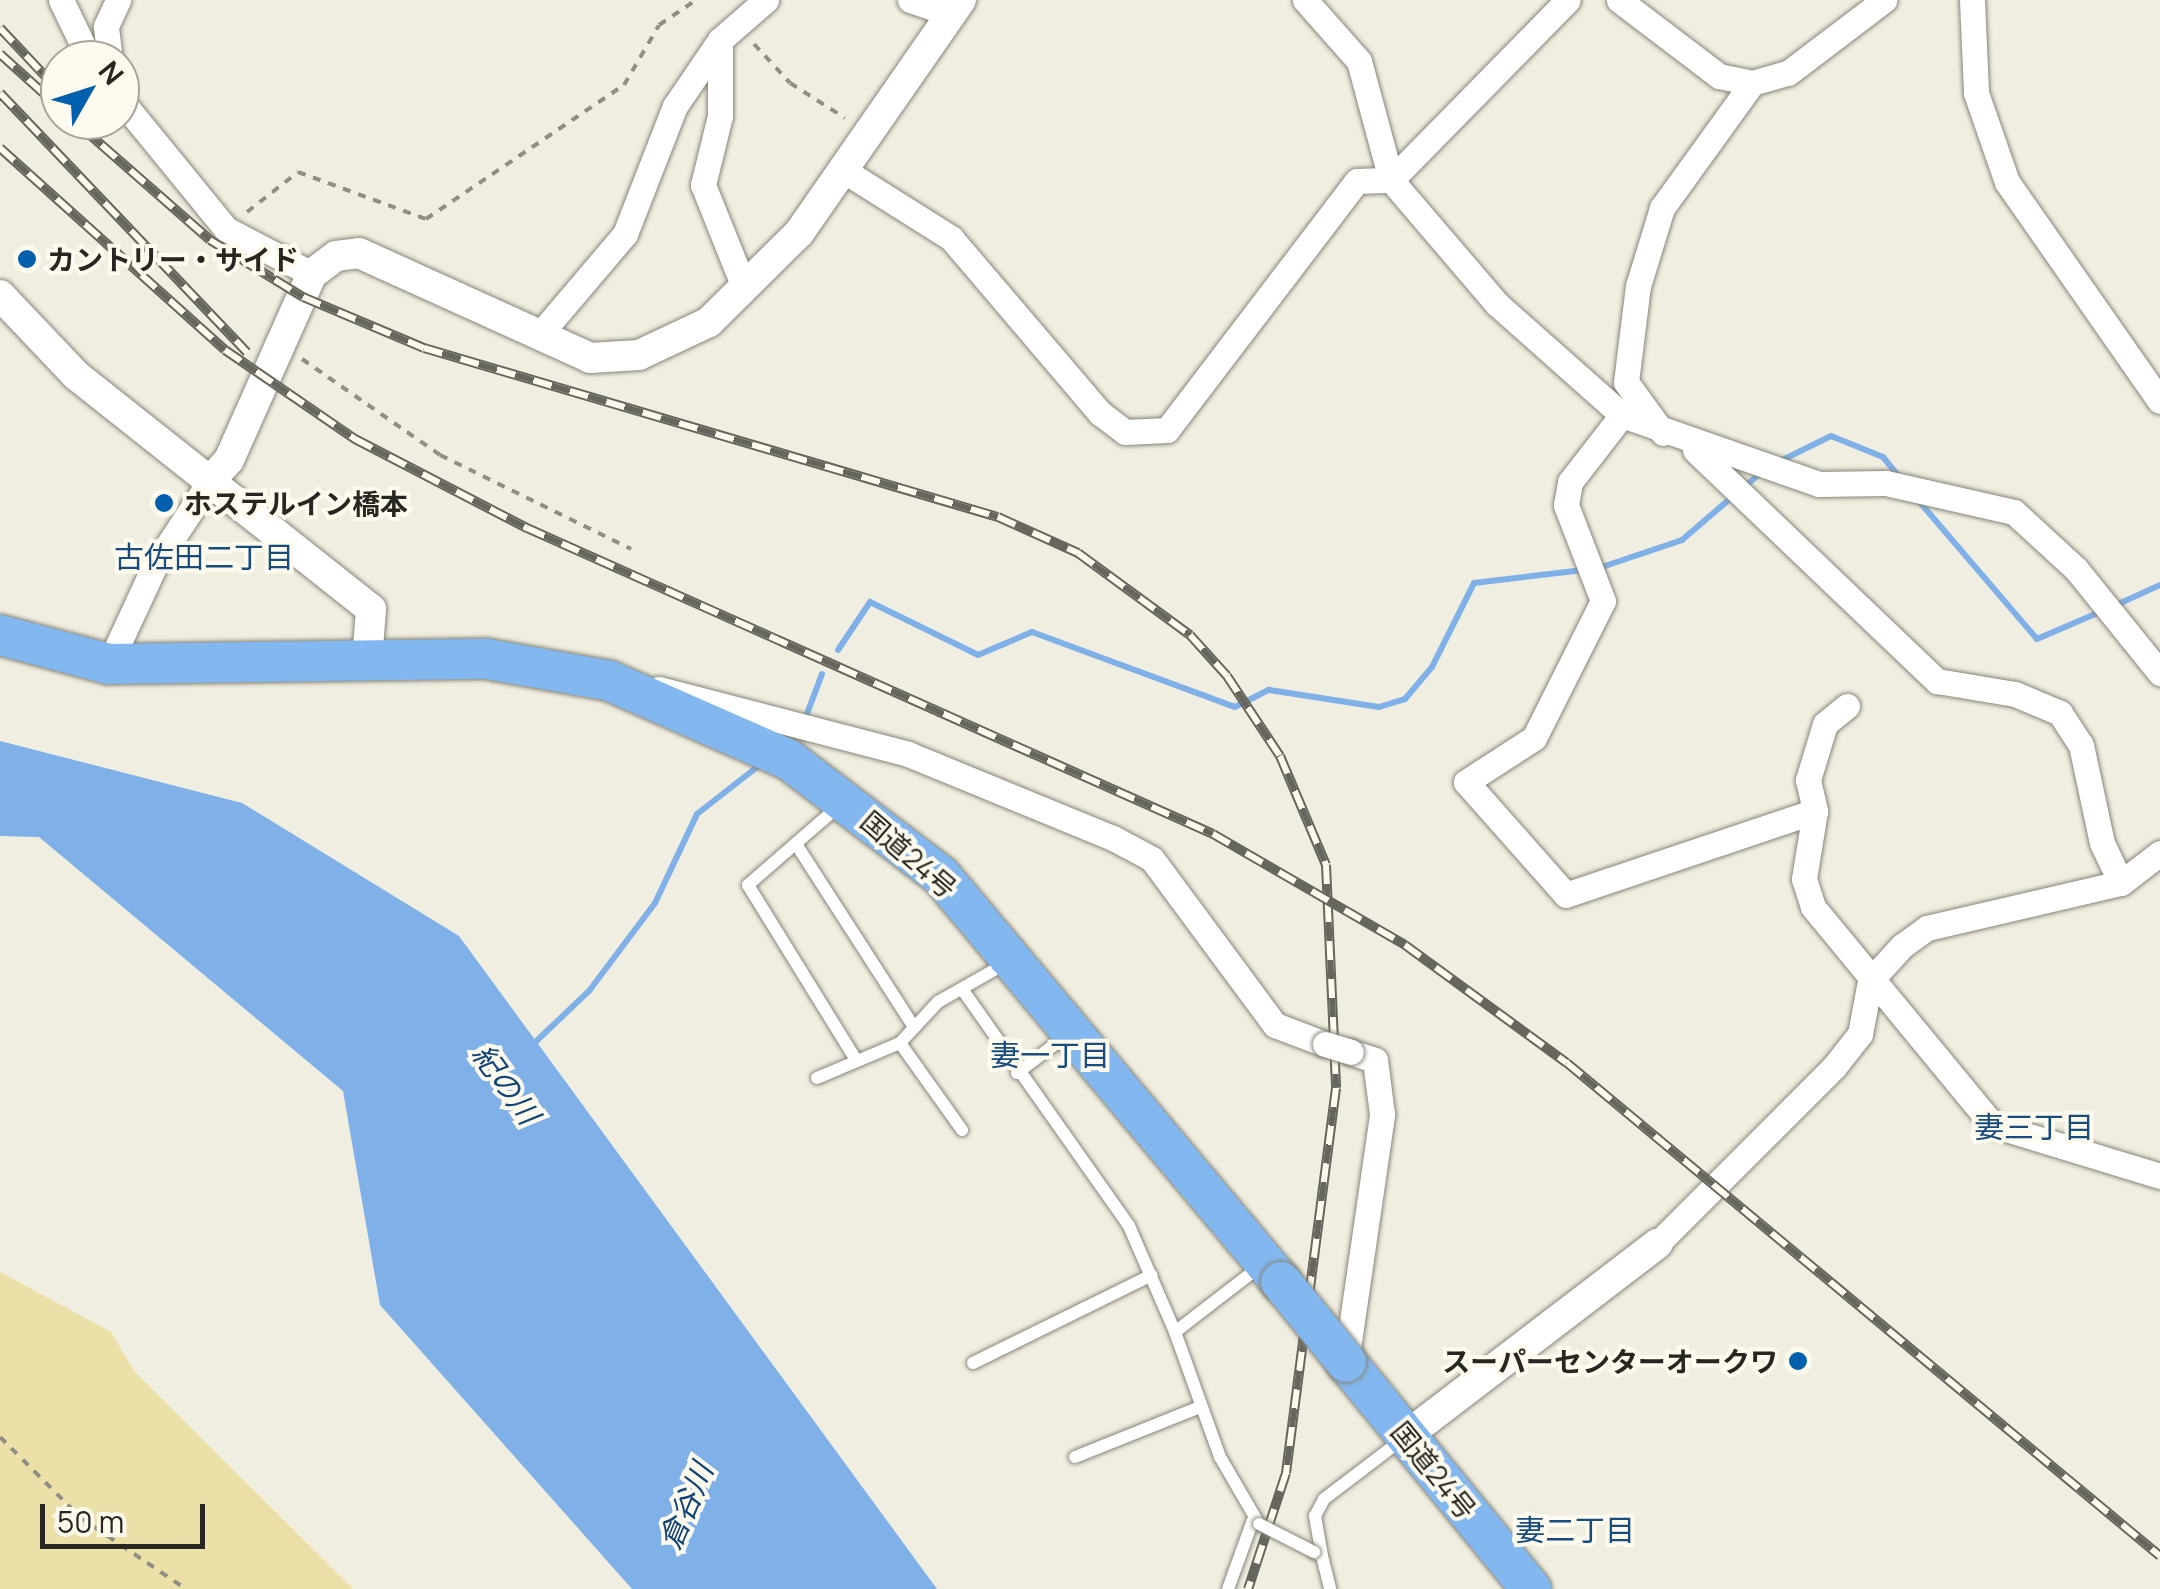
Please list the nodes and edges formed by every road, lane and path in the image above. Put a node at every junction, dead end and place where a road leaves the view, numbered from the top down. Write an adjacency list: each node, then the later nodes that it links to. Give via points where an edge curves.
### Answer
1 (61, 0): 13 (street)
2 (118, 0): 14 (street, via 106,26)
3 (696, 0): 19 (path, via 659,24 624,85 426,219 298,172)
4 (766, 0): 12 (street)
5 (910, 0): 11 (street)
6 (1305, 0): 18 (street, via 1360,61)
7 (1568, 0): 18 (street)
8 (1619, 0): 15 (street, via 1718,76)
9 (1884, 0): 15 (street, via 1788,72)
10 (1972, 0): 25 (street, via 1976,93 2007,182)
11 (956, 7): 17 (street)
12 (728, 33): 17 (path, via 790,83 844,112); 21 (street, via 720,116 703,185); 23 (street, via 675,106 625,234)
13 (80, 40)
14 (108, 40)
15 (1752, 83): 27 (street, via 1662,208 1638,286 1626,382)
16 (140, 120): 19 (street)
17 (848, 162): 18 (street, via 951,238 1125,432 1168,430 1357,181); 21 (street, via 798,234)
18 (1391, 180): 26 (street, via 1496,304)
19 (226, 229): 20 (street)
20 (312, 274): 23 (street, via 323,260 359,253); 24 (street)
21 (744, 287): 23 (street, via 708,322 639,354 590,358)
22 (0, 294): 29 (street, via 77,376)
23 (541, 332)
24 (280, 343): 29 (street, via 228,460); 30 (path, via 440,455)
25 (2160, 401)
26 (1622, 415): 27 (street); 38 (street, via 1570,482 1566,505 1603,602 1534,738 1466,782 1566,895)
27 (1664, 433): 28 (street)
28 (1690, 445): 34 (street, via 1818,484 1886,483 2014,512 2076,568); 41 (street, via 1937,681 2016,694 2060,713 2081,745 2102,843)
29 (210, 481): 32 (street, via 371,609); 33 (street, via 155,565)
30 (630, 549)
31 (0, 635): 33 (highway, 国道24号)
32 (367, 661): 33 (highway, 国道24号); 35 (highway, 国道24号, via 487,659)
33 (109, 664)
34 (2160, 674)
35 (629, 688): 37 (highway, 国道24号, via 789,760); 57 (street, bridge, via 724,702 810,732 908,754 1152,859 1275,1025 1375,1060 1382,1114)
36 (1847, 706): 38 (street, via 1825,724 1808,780)
37 (846, 800): 39 (lane); 42 (highway, 国道24号, via 941,876)
38 (1815, 811): 43 (street, via 1809,893)
39 (796, 844): 45 (lane); 48 (lane, via 748,885)
40 (2160, 853): 41 (street)
41 (2121, 883): 43 (street, via 1928,928)
42 (1014, 958): 44 (lane); 46 (highway, 国道24号)
43 (1870, 981): 52 (street, via 1992,1125); 53 (street, via 1860,1034 1834,1067)
44 (962, 989): 45 (lane); 49 (lane)
45 (914, 1028): 47 (lane)
46 (1073, 1031): 49 (lane); 54 (highway, 国道24号)
47 (900, 1043): 48 (lane); 51 (lane)
48 (856, 1060): 50 (lane)
49 (1017, 1074): 55 (lane, via 1129,1226)
50 (817, 1078)
51 (962, 1130)
52 (2160, 1176)
53 (1658, 1243): 61 (street)
54 (1272, 1273): 56 (lane); 57 (highway, 国道24号, bridge)
55 (1152, 1275): 56 (lane); 58 (lane)
56 (1176, 1332): 59 (lane)
57 (1346, 1362): 61 (highway, 国道24号)
58 (973, 1363)
59 (1200, 1407): 62 (lane); 63 (lane)
60 (0, 1436): 66 (path, via 82,1518)
61 (1406, 1436): 64 (lane, via 1324,1499 1316,1516); 65 (highway, 国道24号)
62 (1075, 1457)
63 (1256, 1522): 64 (lane, bridge); 67 (lane)
64 (1318, 1554): 68 (lane)
65 (1524, 1586)
66 (186, 1589)
67 (1228, 1589)
68 (1330, 1589)

